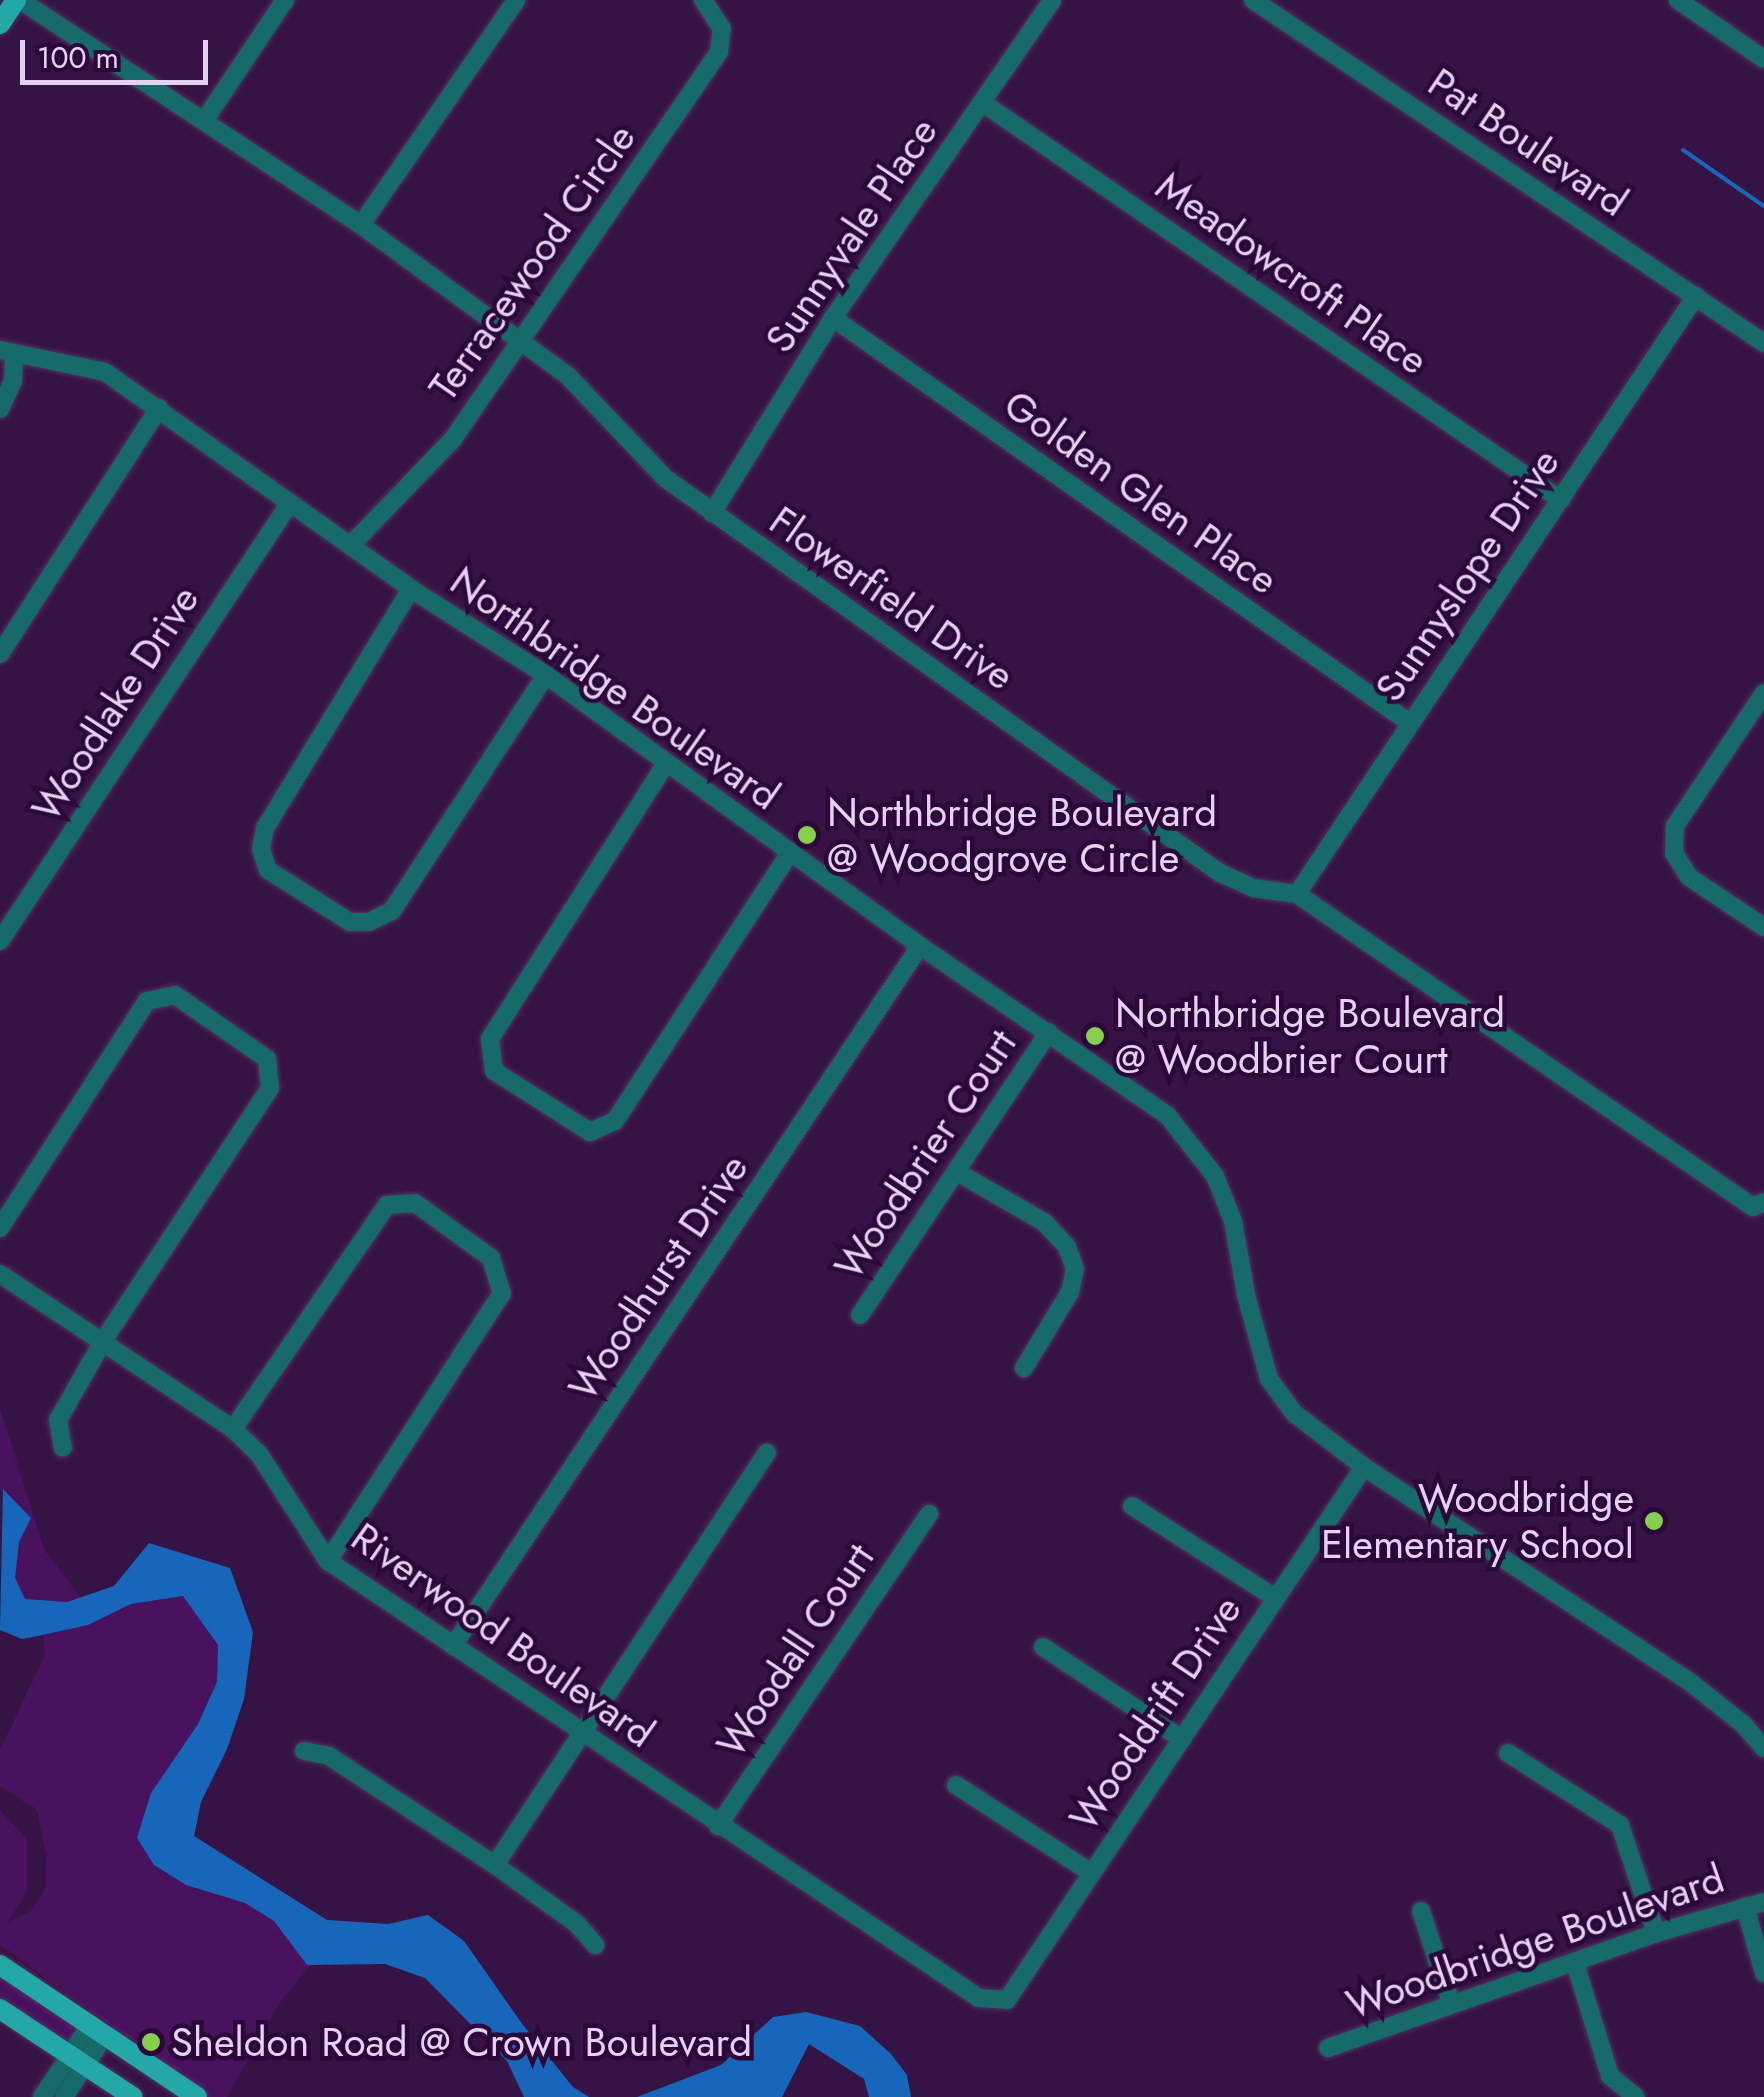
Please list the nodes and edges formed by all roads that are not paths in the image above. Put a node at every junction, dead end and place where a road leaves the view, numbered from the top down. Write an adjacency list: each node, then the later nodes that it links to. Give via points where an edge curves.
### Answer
1 (18, 0): 8 (main road); 11 (street, Flowerfield Drive)
2 (285, 0): 11 (street)
3 (516, 0): 12 (street)
4 (703, 0): 16 (street, Terracewood Circle, via 722,29 719,52)
5 (1052, 0): 10 (street, Sunnyvale Place)
6 (1253, 0): 13 (street, Pat Boulevard)
7 (1678, 0): 9 (street)
8 (0, 24)
9 (1764, 59)
10 (983, 103): 14 (street, Sunnyvale Place); 20 (street, Meadowcroft Place)
11 (204, 121): 12 (street, Flowerfield Drive)
12 (360, 226): 16 (street, Flowerfield Drive)
13 (1696, 296): 15 (street, Pat Boulevard); 20 (street, Sunnyslope Drive)
14 (832, 318): 22 (street, Sunnyvale Place); 28 (street, Golden Glen Place)
15 (1764, 343)
16 (520, 344): 22 (street, Flowerfield Drive, via 568,376 666,478); 23 (street, Terracewood Circle, via 453,440)
17 (7, 353): 18 (street, Northbridge Boulevard, via 105,372); 19 (street, via 13,380)
18 (160, 408): 21 (street, Northbridge Boulevard); 25 (street)
19 (0, 409)
20 (1561, 500): 28 (street, Sunnyslope Drive)
21 (289, 504): 23 (street, Northbridge Boulevard); 33 (street, Woodlake Drive)
22 (712, 512): 31 (street, Flowerfield Drive, via 1220,873 1253,888)
23 (352, 544): 24 (street, Northbridge Boulevard)
24 (411, 589): 26 (street, Northbridge Boulevard); 26 (street, via 265,828 261,849 268,870 350,922 392,911)
25 (0, 654)
26 (546, 676): 29 (street, Northbridge Boulevard)
27 (1764, 693): 32 (street, via 1674,826 1674,853 1689,877)
28 (1410, 723): 31 (street, Sunnyslope Drive)
29 (665, 764): 30 (street, Northbridge Boulevard); 30 (street, via 490,1039 494,1070 590,1132 614,1121)
30 (790, 852): 34 (street, Northbridge Boulevard)
31 (1296, 894): 37 (street, Flowerfield Drive)
32 (1764, 926)
33 (0, 941)
34 (920, 946): 35 (street, Northbridge Boulevard); 51 (street, Woodhurst Drive)
35 (1049, 1032): 36 (street, Woodbrier Court); 46 (street, Northbridge Boulevard, via 1168,1115 1194,1144 1233,1221 1269,1379 1294,1413)
36 (958, 1172): 40 (street, Woodbrier Court); 42 (street, via 1044,1222 1067,1246 1075,1270 1070,1292)
37 (1758, 1204)
38 (0, 1228): 41 (street, via 147,1001 175,995 267,1059 270,1088)
39 (0, 1274): 41 (street, Riverwood Boulevard)
40 (860, 1315)
41 (102, 1343): 43 (street, Riverwood Boulevard); 44 (street, via 58,1420)
42 (1024, 1368)
43 (232, 1430): 49 (street, Riverwood Boulevard, via 259,1454); 49 (street, via 387,1205 415,1204 491,1258 502,1293)
44 (63, 1448)
45 (767, 1453): 53 (street)
46 (1364, 1468): 50 (street, Wooddrift Drive); 55 (street, Northbridge Boulevard, via 1690,1682)
47 (1132, 1506): 50 (street)
48 (930, 1514): 59 (street, Woodall Court)
49 (328, 1561): 51 (street, Riverwood Boulevard)
50 (1274, 1597): 54 (street, Wooddrift Drive)
51 (454, 1646): 53 (street, Riverwood Boulevard)
52 (1044, 1648): 54 (street)
53 (582, 1735): 59 (street, Riverwood Boulevard); 60 (street)
54 (1182, 1739): 61 (street, Wooddrift Drive)
55 (1764, 1748)
56 (304, 1752): 60 (street, via 329,1756)
57 (1508, 1753): 65 (street, via 1620,1825)
58 (956, 1785): 61 (street)
59 (718, 1826): 70 (street, Riverwood Boulevard, via 979,1998)
60 (495, 1865): 66 (street)
61 (1090, 1872): 70 (street, Wooddrift Drive)
62 (1764, 1902): 63 (street, Woodbridge Boulevard)
63 (1744, 1908): 65 (street, Woodbridge Boulevard); 69 (street)
64 (1421, 1911): 71 (street)
65 (1656, 1934): 67 (street, Woodbridge Boulevard)
66 (595, 1944)
67 (1575, 1964): 71 (street, Woodbridge Boulevard); 80 (street, via 1610,2076)
68 (0, 1965): 73 (main road)
69 (1764, 1973)
70 (1007, 2000)
71 (1450, 2002): 74 (street, Woodbridge Boulevard)
72 (0, 2009): 75 (main road)
73 (97, 2030): 75 (street); 79 (main road)
74 (1328, 2048)
75 (77, 2060): 76 (street); 77 (street); 78 (main road)
76 (42, 2097)
77 (64, 2097)
78 (133, 2097)
79 (197, 2097)
80 (1636, 2097)

